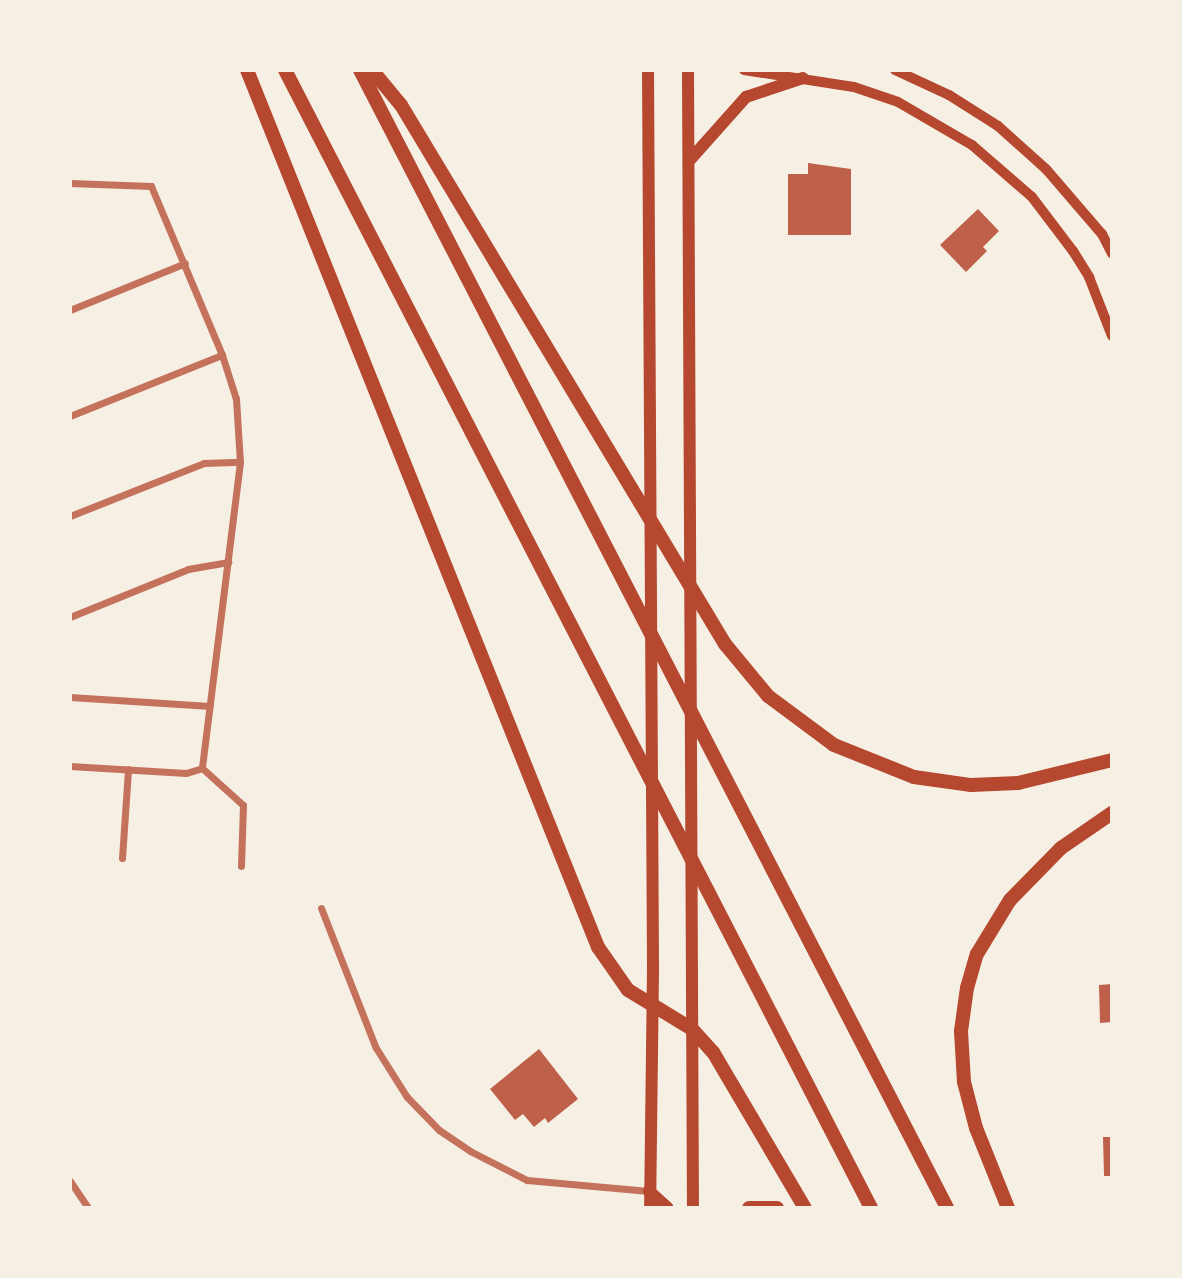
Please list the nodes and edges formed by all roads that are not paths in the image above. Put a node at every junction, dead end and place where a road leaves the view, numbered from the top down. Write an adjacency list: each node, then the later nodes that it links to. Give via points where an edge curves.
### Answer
1 (247, 70): 33 (highway, via 598,947 615,976)
2 (285, 70): 44 (highway)
3 (360, 70): 45 (highway)
4 (372, 70): 25 (highway, via 401,105 735,657 768,695 808,729 863,759 914,777 971,785 1018,783)
5 (648, 70): 33 (main road)
6 (688, 70): 11 (main road)
7 (744, 70): 10 (main road)
8 (895, 70): 9 (main road)
9 (913, 74): 13 (main road, via 1027,152 1086,215)
10 (803, 78): 11 (main road, via 746,97); 16 (main road, via 854,87 898,102 990,159 1032,197 1073,251 1089,277)
11 (689, 160): 34 (main road)
12 (70, 183): 14 (street, via 151,186)
13 (1112, 254)
14 (185, 262): 15 (street); 17 (street)
15 (70, 310)
16 (1112, 336)
17 (222, 355): 18 (street); 19 (street, via 236,400)
18 (70, 416)
19 (240, 461): 20 (street, via 204,463); 21 (street)
20 (70, 516)
21 (228, 562): 22 (street, via 188,569); 24 (street)
22 (70, 617)
23 (70, 697): 24 (street)
24 (210, 706): 27 (street)
25 (1112, 760)
26 (70, 766): 28 (street)
27 (202, 768): 28 (street, via 186,773); 31 (street, via 243,805)
28 (128, 769): 30 (street)
29 (1112, 813): 46 (highway, via 1061,848 1010,900 977,954 967,988 961,1031 964,1082 976,1129)
30 (122, 858)
31 (241, 866)
32 (320, 908): 36 (street, via 376,1048 407,1097 439,1129 527,1180)
33 (652, 1004): 34 (highway); 36 (main road)
34 (692, 1029): 40 (main road); 43 (highway, via 713,1052)
35 (70, 1181): 37 (street)
36 (649, 1191): 38 (main road); 39 (main road)
37 (88, 1208)
38 (650, 1208)
39 (668, 1208)
40 (693, 1208)
41 (749, 1208): 42 (highway)
42 (777, 1208)
43 (805, 1208)
44 (871, 1208)
45 (947, 1208)
46 (1008, 1208)

